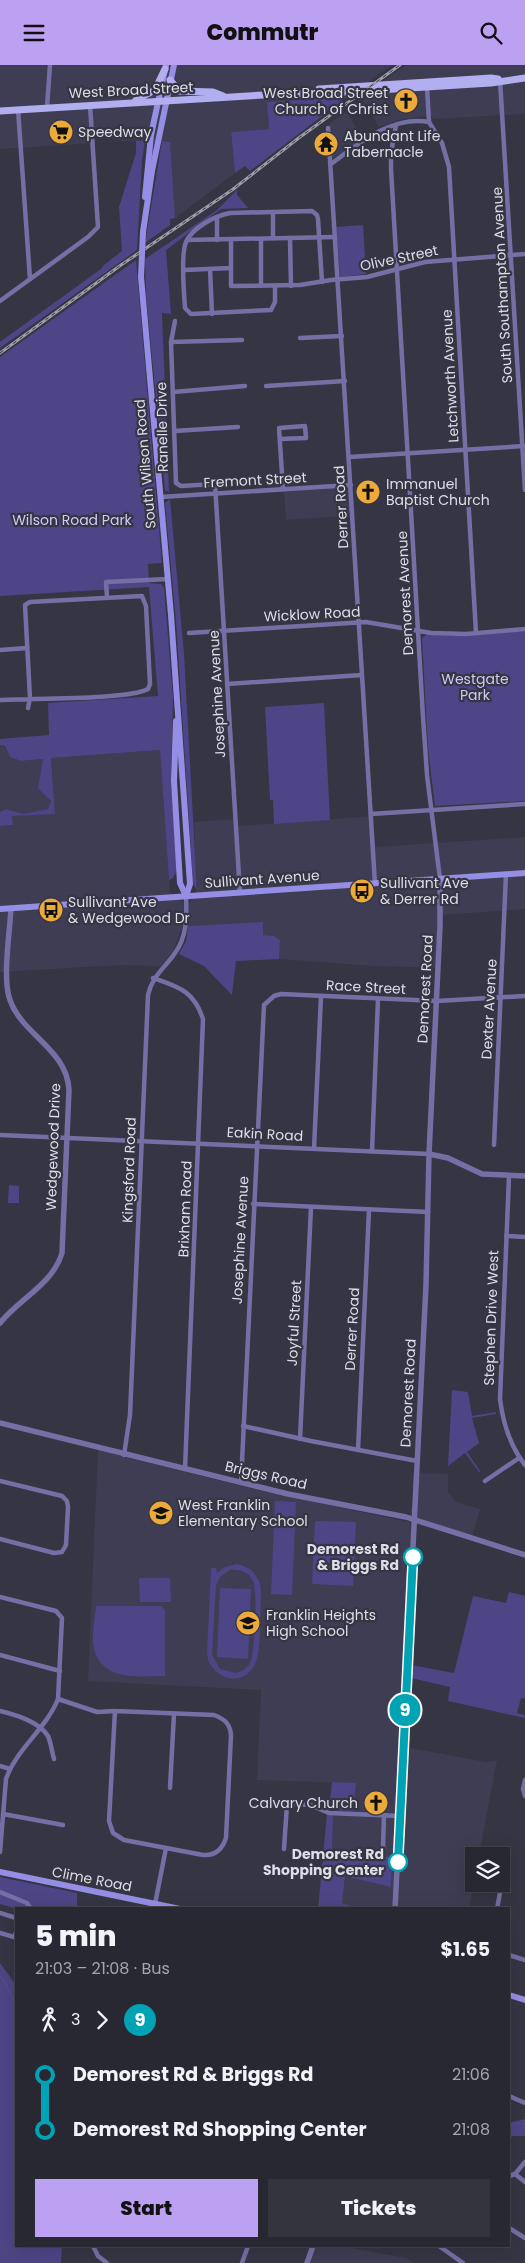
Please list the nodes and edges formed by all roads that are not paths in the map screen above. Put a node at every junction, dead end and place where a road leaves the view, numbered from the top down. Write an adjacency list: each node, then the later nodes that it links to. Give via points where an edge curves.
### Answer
1 (50, 65): 14 (street)
2 (174, 65): 6 (main road, South Wilson Road)
3 (166, 67): 11 (main road, South Wilson Road); 12 (main road, via 155,90)
4 (525, 78): 5 (main road, West Broad Street)
5 (500, 80): 7 (main road, West Broad Street); 8 (main road, West Broad Street, via 458,80); 33 (street, South Southampton Avenue)
6 (170, 81): 9 (main road, via 179,91 213,92); 10 (main road, South Wilson Road)
7 (427, 87): 8 (main road, West Broad Street); 17 (street)
8 (263, 95): 9 (main road, West Broad Street)
9 (226, 97): 10 (main road, West Broad Street)
10 (166, 100): 11 (main road, West Broad Street); 23 (main road, South Wilson Road)
11 (157, 101): 12 (main road, West Broad Street); 23 (main road, South Wilson Road, via 148,151)
12 (129, 103): 13 (main road, West Broad Street)
13 (90, 105): 14 (main road, West Broad Street); 39 (street, via 98,227)
14 (46, 107): 15 (main road, West Broad Street)
15 (18, 109): 16 (main road, West Broad Street); 39 (street)
16 (0, 111)
17 (429, 122): 18 (street); 34 (street, Letchworth Avenue, via 448,159)
18 (396, 125): 20 (street, via 376,133); 37 (street, Demorest Avenue, via 391,163)
19 (328, 128): 20 (street, Derrer Road)
20 (331, 164): 25 (street, Derrer Road)
21 (273, 212): 22 (street, via 230,213); 24 (street, via 316,213); 27 (street)
22 (217, 217): 26 (street); 29 (street)
23 (144, 229): 69 (main road, South Wilson Road, bridge, via 141,277)
24 (319, 237): 25 (street); 28 (street); 41 (street)
25 (336, 237): 40 (street, Derrer Road)
26 (188, 238): 29 (street); 38 (street)
27 (273, 238): 28 (street); 31 (street)
28 (290, 238): 44 (street)
29 (217, 239): 30 (street)
30 (231, 239): 31 (street); 35 (street)
31 (260, 239): 42 (street)
32 (525, 254): 33 (street, Olive Street)
33 (511, 255): 34 (street, Olive Street); 59 (street, South Southampton Avenue)
34 (454, 259): 37 (street, Olive Street, via 425,261); 60 (street, Letchworth Avenue)
35 (231, 268): 36 (street); 42 (street, Olive Street, via 232,286)
36 (210, 269): 38 (street); 46 (street)
37 (396, 269): 40 (street, Olive Street); 61 (street, Demorest Avenue)
38 (184, 270): 46 (street, via 185,309 191,314)
39 (30, 279): 45 (street)
40 (338, 280): 41 (street, Olive Street); 48 (street, Derrer Road)
41 (322, 281): 44 (street, Olive Street)
42 (261, 286): 43 (street, Olive Street)
43 (275, 286): 44 (street, Olive Street); 46 (street, via 275,302 271,310)
44 (291, 286)
45 (0, 301)
46 (212, 314)
47 (175, 321): 51 (street, Ranelle Drive)
48 (342, 336): 49 (street); 52 (street, Derrer Road)
49 (300, 338)
50 (242, 340): 51 (street)
51 (171, 342): 55 (street, Ranelle Drive)
52 (345, 381): 54 (street); 62 (street, Derrer Road)
53 (245, 385): 55 (street)
54 (266, 386)
55 (173, 391): 57 (street, Ranelle Drive)
56 (238, 427): 57 (street)
57 (174, 431): 64 (street, Ranelle Drive, via 176,483 181,486)
58 (280, 439): 58 (street, via 279,428 305,426 306,438); 66 (street)
59 (524, 445): 60 (street); 67 (street, South Southampton Avenue)
60 (466, 449): 61 (street); 77 (street, Letchworth Avenue)
61 (408, 453): 62 (street); 75 (street, Demorest Avenue)
62 (349, 457): 65 (street, Derrer Road)
63 (248, 482): 64 (street)
64 (215, 484): 68 (street)
65 (351, 485): 66 (street, Fremont Street); 72 (street, Derrer Road)
66 (283, 489): 68 (street, Fremont Street)
67 (525, 490)
68 (216, 493): 69 (street, Fremont Street); 74 (street, Josephine Avenue)
69 (161, 497): 70 (main road, South Wilson Road)
70 (168, 579): 71 (street, via 106,583); 93 (main road, South Wilson Road, via 177,700 174,781 180,883)
71 (107, 597): 78 (street, via 30,601 25,605); 82 (street, via 142,596 146,606 148,689 138,693)
72 (359, 622): 74 (street, Wicklow Road); 75 (street, Wicklow Road); 80 (street, Derrer Road)
73 (525, 629): 77 (street, Wicklow Road)
74 (224, 631): 76 (street, Wicklow Road); 81 (street, Josephine Avenue)
75 (418, 632): 77 (street, Wicklow Road); 86 (street, Demorest Avenue)
76 (189, 633)
77 (476, 633)
78 (27, 648): 79 (street); 82 (street)
79 (0, 650)
80 (362, 675): 81 (street); 87 (street, Derrer Road)
81 (227, 684): 92 (street, Josephine Avenue)
82 (30, 698): 83 (street); 84 (street)
83 (0, 700)
84 (28, 708)
85 (525, 803): 86 (street)
86 (432, 809): 87 (street); 90 (street, Demorest Avenue)
87 (371, 813): 91 (street, Derrer Road)
88 (525, 873): 89 (main road, Sullivant Avenue)
89 (506, 875): 90 (main road, Sullivant Avenue); 99 (street, Dexter Avenue)
90 (440, 879): 91 (main road, Sullivant Avenue); 102 (street, Demorest Road)
91 (375, 884): 92 (main road, Sullivant Avenue)
92 (240, 893): 93 (main road, Sullivant Avenue)
93 (186, 897): 94 (main road, Sullivant Avenue); 96 (street, via 183,937 176,952)
94 (10, 908): 95 (main road, Sullivant Avenue); 104 (street, Wedgewood Drive, via 8,995 17,1013 56,1056 66,1072 69,1090)
95 (0, 909)
96 (153, 978): 105 (street, Kingsford Road, via 148,1005); 106 (street, Brixham Road, via 179,987 192,996 203,1019)
97 (321, 996): 100 (street, Race Street); 101 (street, Race Street, via 282,994); 109 (street)
98 (525, 996): 99 (street, Race Street)
99 (500, 998): 102 (street, Race Street); 107 (street, Dexter Avenue)
100 (378, 999): 102 (street, Race Street); 110 (street)
101 (267, 1000): 108 (street, Josephine Avenue, via 262,1010)
102 (437, 1001): 111 (street, Demorest Road)
103 (0, 1135): 104 (street, Eakin Road)
104 (67, 1138): 105 (street, Eakin Road); 120 (street, Wedgewood Drive, via 60,1260 50,1276)
105 (142, 1141): 106 (street, Eakin Road); 125 (street, Kingsford Road, via 130,1415)
106 (199, 1144): 108 (street, Eakin Road); 129 (street, Brixham Road)
107 (494, 1145)
108 (256, 1146): 109 (street, Eakin Road); 114 (street, Josephine Avenue)
109 (314, 1149): 110 (street, Eakin Road)
110 (372, 1151): 111 (street, Eakin Road)
111 (430, 1154): 112 (street, Eakin Road, via 482,1173); 117 (street, Demorest Road)
112 (509, 1176): 113 (street, Eakin Road); 118 (street, Stephen Drive West)
113 (525, 1177)
114 (253, 1204): 115 (street); 122 (street, Josephine Avenue)
115 (312, 1207): 116 (street); 123 (street, Joyful Street)
116 (369, 1210): 117 (street); 124 (street, Derrer Road)
117 (428, 1212): 127 (street, Demorest Road)
118 (506, 1236): 119 (street); 126 (street, Stephen Drive West, via 500,1399 503,1421)
119 (525, 1237)
120 (0, 1323)
121 (0, 1423): 125 (street, Briggs Road)
122 (243, 1425): 123 (street); 132 (street, Josephine Avenue)
123 (300, 1439): 124 (street)
124 (358, 1450): 127 (street)
125 (124, 1455): 129 (street, Briggs Road)
126 (519, 1458): 128 (street, Stephen Drive West); 131 (street)
127 (417, 1461): 133 (street, Demorest Road)
128 (525, 1465)
129 (185, 1469): 132 (street, Briggs Road)
130 (0, 1481): 134 (street, via 64,1497 68,1503 66,1547 60,1553)
131 (485, 1481)
132 (240, 1483): 133 (street, Briggs Road)
133 (415, 1520): 135 (street, Briggs Road); 154 (street, Demorest Road)
134 (0, 1539)
135 (525, 1555)
136 (0, 1597): 138 (street, via 61,1615)
137 (0, 1655): 138 (street)
138 (60, 1671): 139 (street)
139 (58, 1699): 141 (street, via 87,1711); 143 (street)
140 (0, 1711): 143 (street, via 22,1717)
141 (115, 1711): 142 (street); 156 (street, via 109,1821 112,1833 124,1840)
142 (174, 1713): 148 (street); 156 (street, via 214,1715 227,1723 231,1735 226,1838 219,1851 207,1855)
143 (39, 1728): 144 (street, via 49,1738); 146 (street)
144 (54, 1759)
145 (0, 1766): 146 (street)
146 (10, 1769): 152 (street)
147 (525, 1780): 149 (street)
148 (170, 1788)
149 (525, 1796)
150 (261, 1802): 151 (street)
151 (287, 1803): 153 (street, via 310,1805 329,1813); 157 (street)
152 (3, 1813): 155 (street); 159 (street)
153 (384, 1815): 154 (street); 158 (street)
154 (400, 1816): 166 (street, Demorest Road)
155 (63, 1825)
156 (166, 1848): 163 (street)
157 (284, 1849)
158 (384, 1849)
159 (0, 1852)
160 (0, 1872): 163 (main road, Clime Road)
161 (500, 1892): 167 (street)
162 (0, 1893): 164 (street)
163 (155, 1904): 165 (main road, Clime Road)
164 (30, 1907)
165 (170, 1907)
166 (395, 1907)
167 (497, 1907)
168 (0, 1913): 169 (street)
169 (15, 1918)
170 (0, 1933): 171 (street, via 14,1937)
171 (15, 1934)
172 (510, 1955): 173 (street)
173 (525, 1960)
174 (510, 1995): 175 (main road)
175 (525, 2000)
176 (510, 2096): 177 (street)
177 (525, 2103)
178 (525, 2162): 179 (street)
179 (516, 2174): 180 (street); 181 (street)
180 (510, 2176)
181 (525, 2181)
182 (510, 2229): 183 (street)
183 (525, 2238)
184 (94, 2247): 188 (street)
185 (248, 2247): 189 (street)
186 (312, 2247): 190 (street)
187 (439, 2247): 191 (street)
188 (107, 2263)
189 (242, 2263)
190 (307, 2263)
191 (463, 2263)

